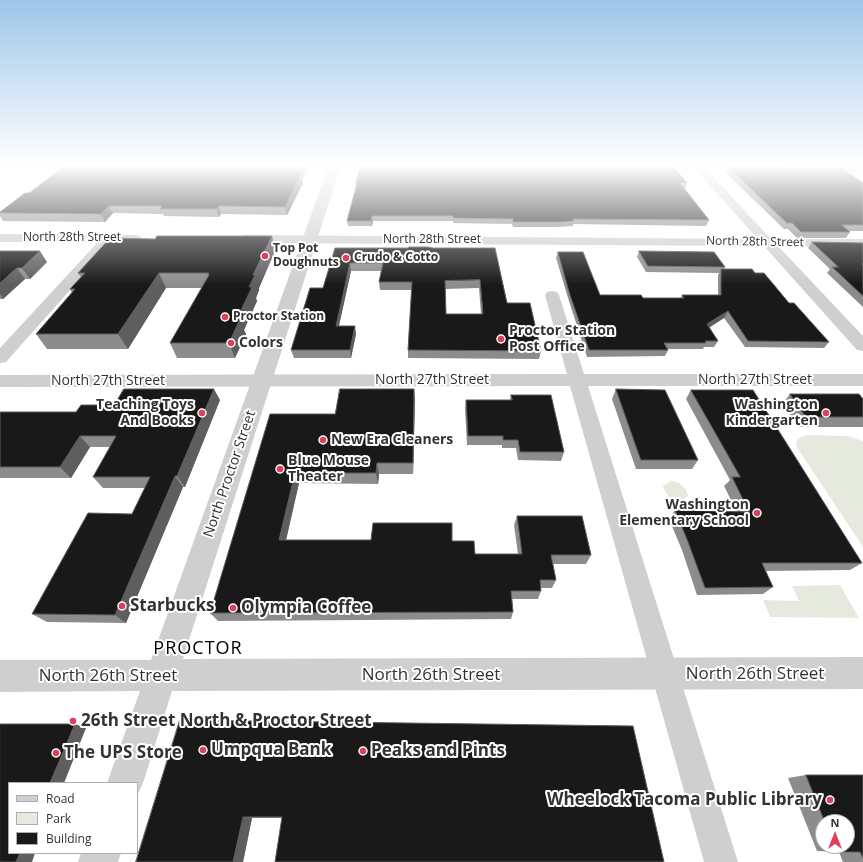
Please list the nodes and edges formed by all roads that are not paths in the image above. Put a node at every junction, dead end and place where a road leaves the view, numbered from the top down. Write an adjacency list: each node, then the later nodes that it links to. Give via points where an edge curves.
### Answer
1 (321, 205): 7 (street, North Proctor Street)
2 (734, 205): 8 (street)
3 (0, 238): 4 (street, North 28th Street)
4 (108, 239): 5 (street, North 28th Street); 12 (street)
5 (147, 239)
6 (232, 239): 7 (street, North 28th Street)
7 (310, 239): 8 (street, North 28th Street); 16 (street, North Proctor Street)
8 (766, 242): 9 (street, North 28th Street); 11 (street)
9 (863, 243)
10 (552, 295): 13 (street)
11 (863, 346)
12 (0, 358)
13 (578, 379): 15 (street, North 27th Street); 16 (street, North 27th Street); 17 (street)
14 (0, 380): 16 (street, North 27th Street)
15 (863, 380)
16 (262, 381): 19 (street, North Proctor Street)
17 (665, 674): 18 (street, North 26th Street); 19 (street, North 26th Street); 22 (street)
18 (863, 674)
19 (162, 675): 20 (street, North 26th Street); 21 (street, North Proctor Street)
20 (0, 676)
21 (125, 782)
22 (721, 862)

